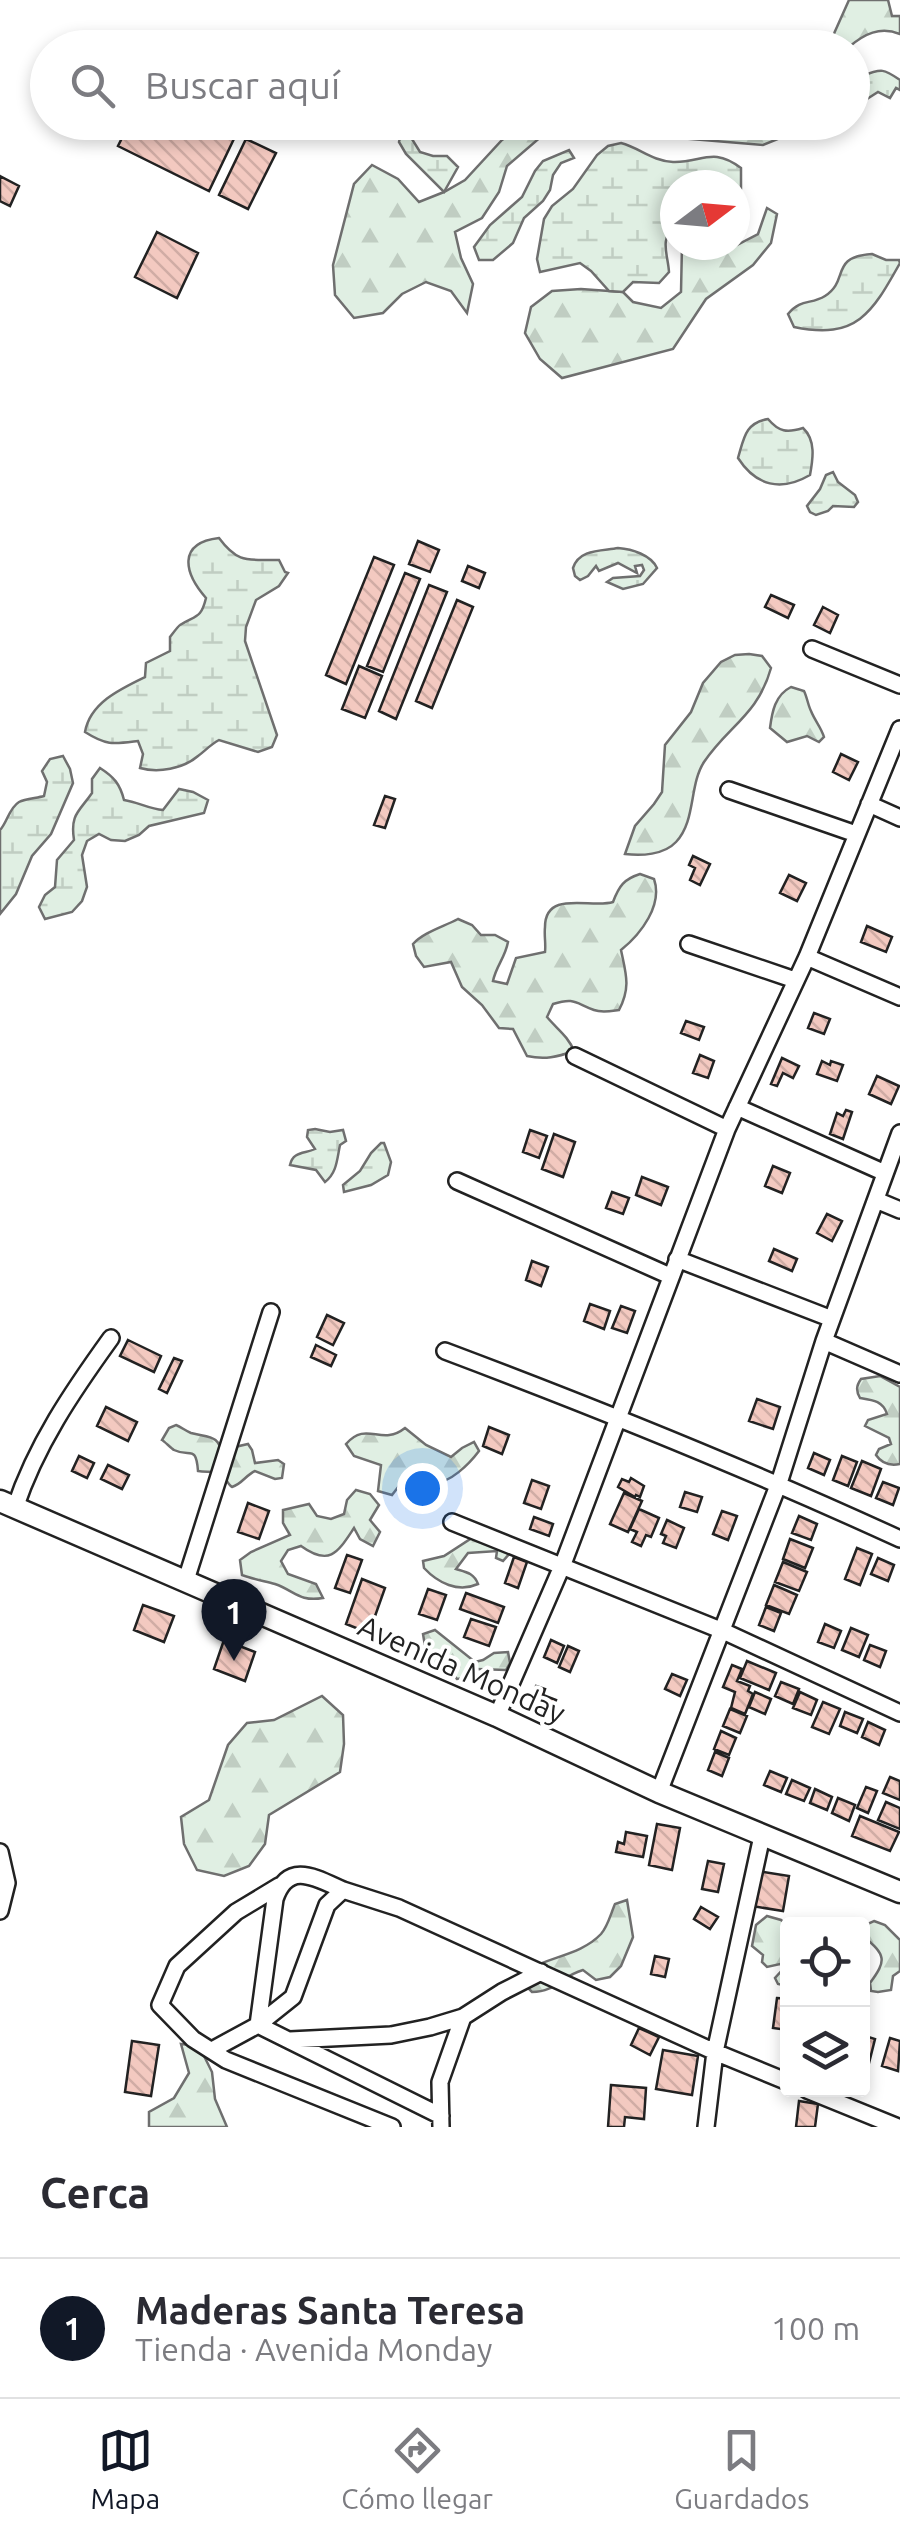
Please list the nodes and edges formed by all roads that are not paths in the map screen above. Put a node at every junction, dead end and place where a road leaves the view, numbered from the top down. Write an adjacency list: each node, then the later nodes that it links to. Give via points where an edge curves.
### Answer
1 (812, 649): 2 (street)
2 (900, 686)
3 (900, 729): 5 (street)
4 (729, 790): 7 (street)
5 (869, 804): 6 (street); 7 (street)
6 (900, 818)
7 (856, 834): 9 (street)
8 (689, 944): 10 (street)
9 (806, 957): 10 (street); 11 (street)
10 (795, 980): 13 (street)
11 (900, 997)
12 (575, 1056): 14 (street)
13 (737, 1106): 14 (street); 16 (street)
14 (727, 1128): 20 (street)
15 (900, 1133): 16 (street)
16 (886, 1173): 18 (street)
17 (457, 1181): 21 (street)
18 (876, 1200): 19 (street); 23 (street)
19 (900, 1210)
20 (678, 1260): 21 (street); 23 (street)
21 (670, 1276): 28 (street)
22 (271, 1312): 34 (street)
23 (832, 1319): 25 (street)
24 (111, 1338): 30 (street)
25 (824, 1341): 27 (street); 29 (street)
26 (445, 1351): 28 (street)
27 (900, 1374)
28 (617, 1416): 29 (street); 33 (street)
29 (780, 1483): 32 (street); 35 (street)
30 (8, 1504): 34 (main road, Avenida Monday)
31 (452, 1522): 33 (street)
32 (900, 1539)
33 (563, 1564): 35 (street); 37 (street)
34 (186, 1580): 37 (main road, Avenida Monday)
35 (723, 1631): 36 (street); 38 (street)
36 (900, 1712)
37 (497, 1716): 38 (main road, Avenida Monday)
38 (658, 1792): 39 (main road, Avenida Monday)
39 (762, 1836): 43 (main road, Avenida Monday); 50 (street)
40 (0, 1852): 44 (street, via 7,1883)
41 (279, 1886): 42 (street, via 308,1874); 47 (street); 49 (street, via 236,1912 177,1966 160,2006)
42 (343, 1890): 45 (street); 47 (street, via 327,1905 293,1997)
43 (900, 1892)
44 (0, 1911)
45 (540, 1972): 46 (street); 50 (street)
46 (463, 2017): 48 (street, via 391,2035); 53 (street, via 440,2082)
47 (258, 2025): 48 (street); 49 (street)
48 (290, 2040): 53 (street)
49 (212, 2050): 54 (street)
50 (715, 2052): 51 (street); 55 (street)
51 (780, 2079)
52 (824, 2097): 56 (street)
53 (441, 2122)
54 (392, 2127)
55 (706, 2127)
56 (898, 2127)

